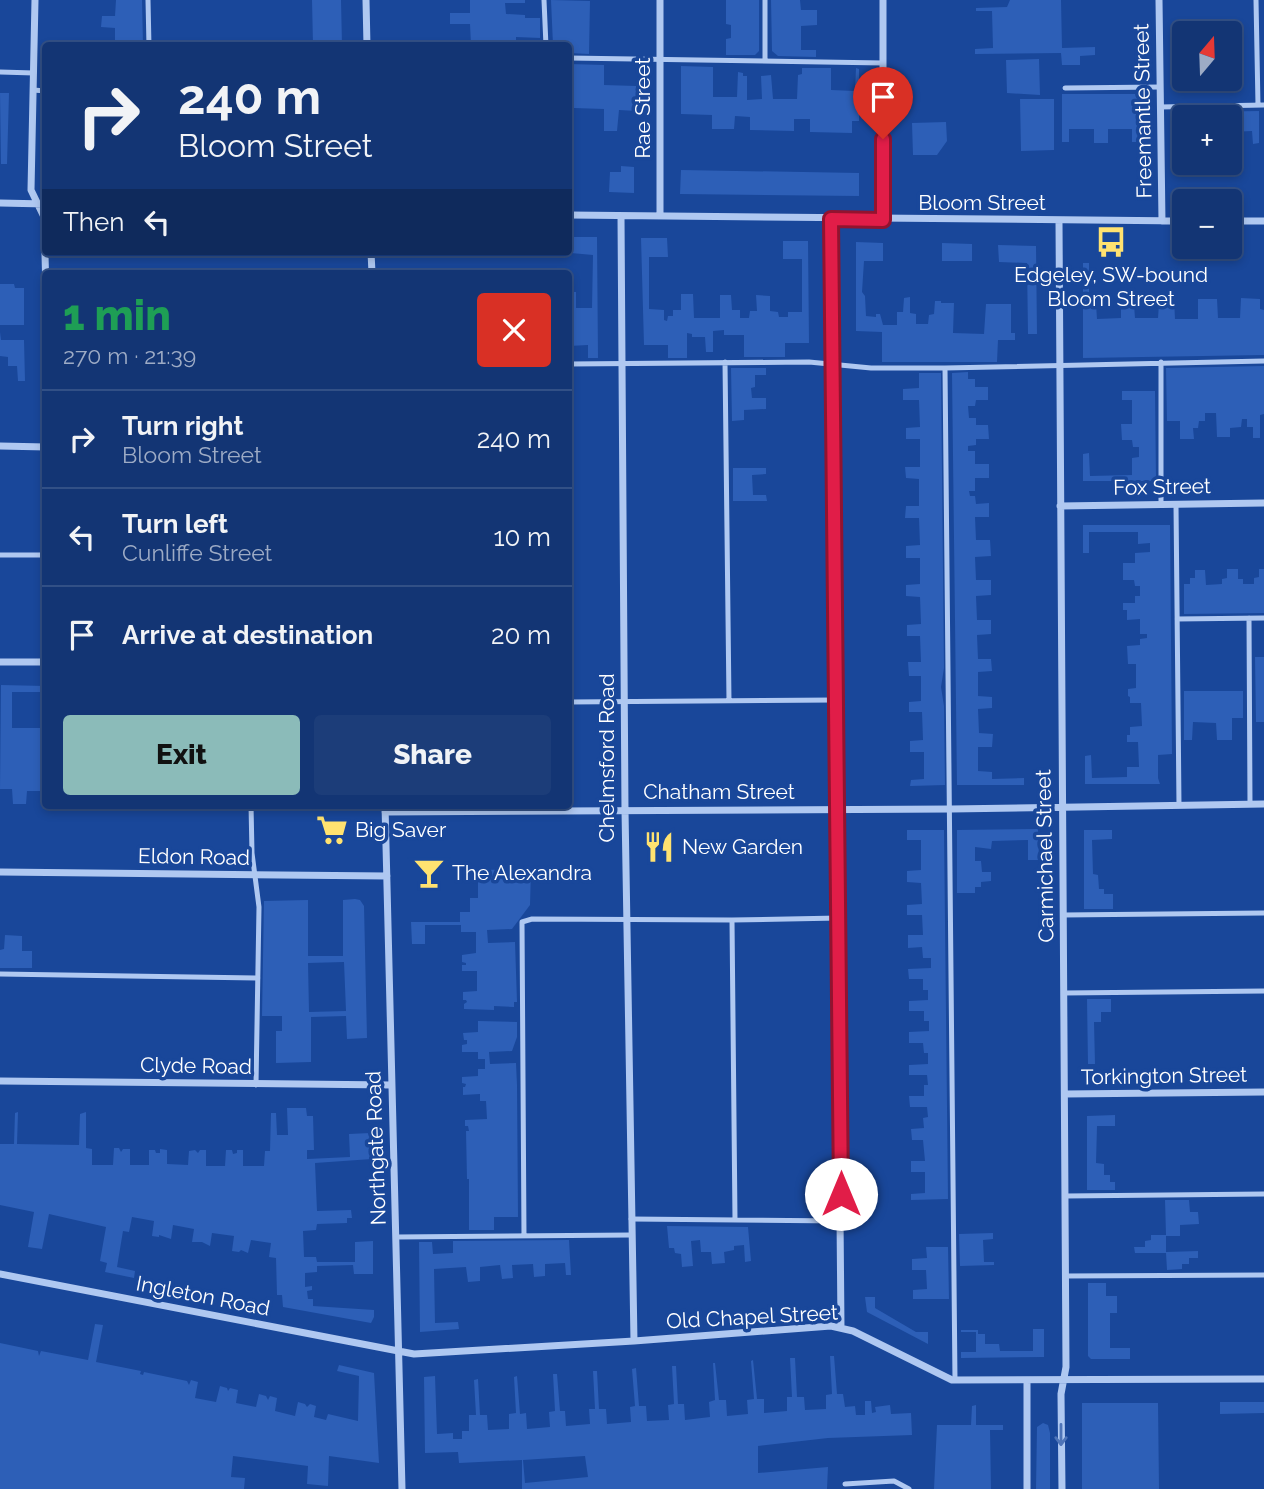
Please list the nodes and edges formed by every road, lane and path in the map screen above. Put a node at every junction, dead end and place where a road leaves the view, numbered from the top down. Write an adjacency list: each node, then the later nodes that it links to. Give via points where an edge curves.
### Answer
1 (35, 0): 18 (street)
2 (148, 0): 10 (lane)
3 (366, 0): 11 (street)
4 (544, 0): 12 (lane)
5 (660, 0): 14 (street, Rae Street)
6 (765, 0): 15 (lane)
7 (883, 0): 16 (street)
8 (1159, 0): 20 (street, Freemantle Street)
9 (1256, 0): 23 (lane)
10 (149, 42)
11 (367, 42)
12 (546, 42)
13 (572, 58): 14 (lane)
14 (661, 60): 15 (lane); 29 (street, Rae Street)
15 (765, 61): 16 (lane)
16 (883, 63): 31 (street)
17 (0, 72): 18 (lane)
18 (34, 73): 21 (street)
19 (1065, 88): 20 (lane)
20 (1160, 88): 24 (street, Freemantle Street)
21 (33, 90): 22 (lane); 26 (street, via 31,190)
22 (42, 91)
23 (1261, 105): 24 (lane)
24 (1160, 107): 33 (street, Freemantle Street)
25 (0, 203): 26 (street)
26 (42, 204)
27 (572, 215): 28 (street, Bloom Street)
28 (621, 216): 29 (street, Bloom Street); 41 (street, Chelmsford Road)
29 (660, 216): 30 (street, Bloom Street)
30 (831, 219): 31 (street, Bloom Street); 42 (street)
31 (883, 220): 32 (street, Bloom Street)
32 (1059, 221): 33 (street, Bloom Street); 43 (street, Carmichael Street)
33 (1162, 221): 34 (street, Bloom Street)
34 (1172, 221)
35 (1242, 221): 36 (street)
36 (1264, 221)
37 (1264, 361): 39 (lane)
38 (725, 362): 41 (lane); 42 (lane); 59 (lane)
39 (1161, 362): 43 (lane); 48 (lane)
40 (572, 364): 41 (lane)
41 (621, 364): 61 (street, Chelmsford Road)
42 (832, 364): 44 (lane); 58 (street)
43 (1060, 366): 44 (lane); 50 (street, Carmichael Street)
44 (945, 368): 70 (lane)
45 (0, 446): 46 (street)
46 (42, 447)
47 (1264, 503): 49 (street, Fox Street)
48 (1161, 505): 49 (street, Fox Street); 50 (street, Fox Street)
49 (1176, 505): 55 (lane)
50 (1060, 506): 65 (street, Carmichael Street)
51 (0, 555): 52 (lane)
52 (42, 555)
53 (1249, 618): 54 (lane); 55 (lane); 62 (lane)
54 (1264, 618)
55 (1177, 619): 64 (lane)
56 (0, 662): 57 (street)
57 (42, 662)
58 (835, 700): 59 (lane); 69 (street)
59 (729, 701): 61 (lane)
60 (572, 702): 61 (lane)
61 (625, 702): 71 (street, Chelmsford Road)
62 (1250, 804): 63 (street, Chatham Street); 64 (street, Chatham Street)
63 (1264, 804)
64 (1179, 805): 65 (street, Chatham Street)
65 (1061, 808): 70 (street, Chatham Street); 76 (street, Carmichael Street)
66 (251, 809): 73 (lane)
67 (385, 809): 74 (street, Northgate Road)
68 (505, 809): 71 (street, Chatham Street)
69 (837, 809): 70 (street, Chatham Street); 71 (street, Chatham Street); 77 (street)
70 (951, 809): 104 (lane)
71 (625, 810): 78 (street, Chelmsford Road)
72 (0, 872): 73 (street, Eldon Road)
73 (255, 876): 74 (street, Eldon Road); 81 (lane)
74 (387, 876): 86 (street, Northgate Road)
75 (1264, 913): 76 (lane)
76 (1063, 915): 83 (street, Carmichael Street)
77 (839, 918): 79 (lane); 93 (street)
78 (626, 919): 79 (lane); 91 (street, Chelmsford Road); 95 (lane, via 533,919 521,927)
79 (732, 920): 92 (lane)
80 (0, 974): 81 (lane)
81 (258, 978): 85 (lane)
82 (1264, 991): 83 (lane)
83 (1064, 993): 88 (street, Carmichael Street)
84 (0, 1081): 85 (street, Clyde Road)
85 (256, 1085): 86 (street, Clyde Road)
86 (391, 1085): 96 (street, Northgate Road)
87 (1264, 1092): 88 (street, Torkington Street)
88 (1065, 1094): 90 (street, Carmichael Street)
89 (1264, 1194): 90 (lane)
90 (1066, 1196): 99 (street, Carmichael Street)
91 (631, 1219): 92 (lane); 94 (street, Chelmsford Road)
92 (735, 1219): 93 (lane)
93 (841, 1221): 100 (street)
94 (631, 1235): 95 (lane); 101 (street, Chelmsford Road)
95 (524, 1236): 96 (lane)
96 (397, 1237): 102 (street, Northgate Road)
97 (0, 1274): 102 (street, Ingleton Road)
98 (1264, 1275): 99 (lane)
99 (1066, 1276): 105 (street, Carmichael Street)
100 (841, 1326): 101 (street, Old Chapel Street); 104 (street, Old Chapel Street)
101 (634, 1341): 102 (street, Old Chapel Street)
102 (399, 1352): 108 (street, Northgate Road)
103 (1264, 1379): 105 (street, Old Chapel Street)
104 (955, 1380): 106 (street, Old Chapel Street)
105 (1063, 1380): 106 (street, Old Chapel Street); 111 (street, Carmichael Street, one-way to 111)
106 (1027, 1381): 110 (street)
107 (845, 1484): 109 (lane, via 894,1481)
108 (402, 1489)
109 (909, 1489)
110 (1027, 1489)
111 (1062, 1489)

